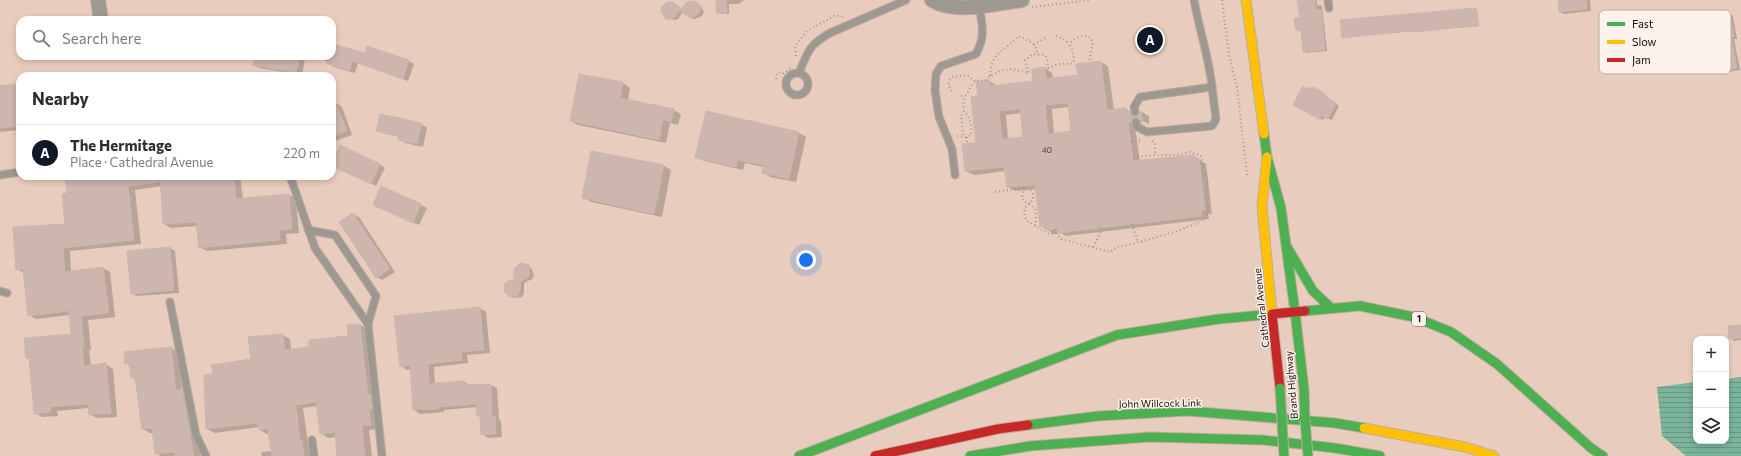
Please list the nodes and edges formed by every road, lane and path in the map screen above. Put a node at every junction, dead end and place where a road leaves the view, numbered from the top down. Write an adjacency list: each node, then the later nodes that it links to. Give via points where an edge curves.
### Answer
1 (98, 0): 12 (street)
2 (906, 0): 22 (lane, via 819,39 811,46)
3 (932, 0): 10 (street, via 955,8)
4 (1090, 0): 9 (path)
5 (1194, 0): 28 (lane, via 1198,24 1207,50)
6 (1222, 0): 46 (path, via 1229,55 1237,87)
7 (1246, 0): 42 (main road, Cathedral Avenue)
8 (1328, 0): 11 (lane)
9 (1025, 4): 10 (street)
10 (979, 5): 37 (lane, via 983,33 982,43 976,54 941,66 936,74 939,117)
11 (1329, 8)
12 (100, 16)
13 (1056, 36): 15 (path)
14 (1046, 37): 16 (path)
15 (1070, 44): 18 (path, via 1083,35 1091,38 1093,42); 19 (path, via 1074,62)
16 (1034, 45): 17 (path); 25 (path, via 1018,36 992,60)
17 (1037, 53): 19 (path, via 1047,58); 23 (path, via 1025,60)
18 (1089, 62)
19 (1048, 68): 20 (path)
20 (1046, 71)
21 (778, 72): 26 (path)
22 (799, 73)
23 (1028, 73): 24 (path); 25 (path, via 1012,69 1002,70)
24 (1032, 75)
25 (990, 76): 27 (path, via 986,80)
26 (776, 79)
27 (975, 81): 29 (path, via 966,75 952,77 948,86); 31 (path)
28 (1212, 87): 33 (lane, via 1140,98 1134,107); 34 (lane, via 1216,119 1212,126 1147,132 1136,126)
29 (952, 91)
30 (961, 96): 31 (path)
31 (965, 97): 32 (path)
32 (964, 112): 35 (path); 36 (path, via 972,127 971,134)
33 (1135, 112)
34 (1136, 122)
35 (963, 136): 36 (path); 37 (path)
36 (967, 136): 38 (path)
37 (948, 137): 45 (lane)
38 (968, 143)
39 (1155, 144): 40 (path)
40 (1155, 155): 41 (path); 57 (path, via 1179,155 1190,152 1201,156 1209,186 1206,196 1209,210 1205,217 1185,228)
41 (1133, 157)
42 (1267, 157): 59 (main road, Cathedral Avenue, via 1281,208); 60 (main road, Cathedral Avenue, via 1262,206)
43 (16, 172): 44 (lane)
44 (0, 174)
45 (955, 175)
46 (1248, 179)
47 (291, 180): 55 (lane)
48 (1024, 188): 49 (path); 50 (path, via 1022,198); 50 (path, via 1029,188 1034,197)
49 (995, 192)
50 (1029, 203): 52 (path, via 1036,211); 52 (path, via 1024,212 1026,220)
51 (1132, 224): 57 (path)
52 (1035, 226): 56 (path, via 1049,234)
53 (1101, 227): 58 (path)
54 (1056, 229): 56 (path)
55 (308, 230): 70 (lane, via 315,248); 70 (lane, via 335,235 376,296)
56 (1056, 233): 58 (path, via 1061,238)
57 (1138, 242): 58 (path, via 1118,247 1110,252)
58 (1094, 247)
59 (1287, 247): 66 (main road, via 1313,292); 67 (main road, Cathedral Avenue)
60 (1269, 283): 63 (main road); 68 (main road, Cathedral Avenue)
61 (0, 291): 62 (lane)
62 (7, 293)
63 (1261, 293)
64 (170, 302): 72 (lane, via 196,435)
65 (1241, 308): 69 (main road)
66 (1331, 308): 67 (main road, 1); 82 (main road, 1, via 1360,306 1414,317 1451,332 1497,364)
67 (1295, 312): 68 (main road, 1); 79 (main road, Brand Highway, bridge, via 1304,389)
68 (1272, 314): 69 (main road); 78 (main road, Cathedral Avenue, bridge)
69 (1219, 319): 75 (main road, via 1117,335)
70 (368, 324): 74 (lane)
71 (312, 440): 73 (lane)
72 (206, 456)
73 (314, 456)
74 (382, 456)
75 (798, 456)
76 (875, 456): 81 (main road, John Willcock Link, via 998,429 1098,416 1188,411 1335,423 1465,447)
77 (970, 456): 80 (main road, via 1030,446 1150,437 1263,440)
78 (1284, 456)
79 (1308, 456)
80 (1380, 456)
81 (1494, 456)
82 (1603, 456)

